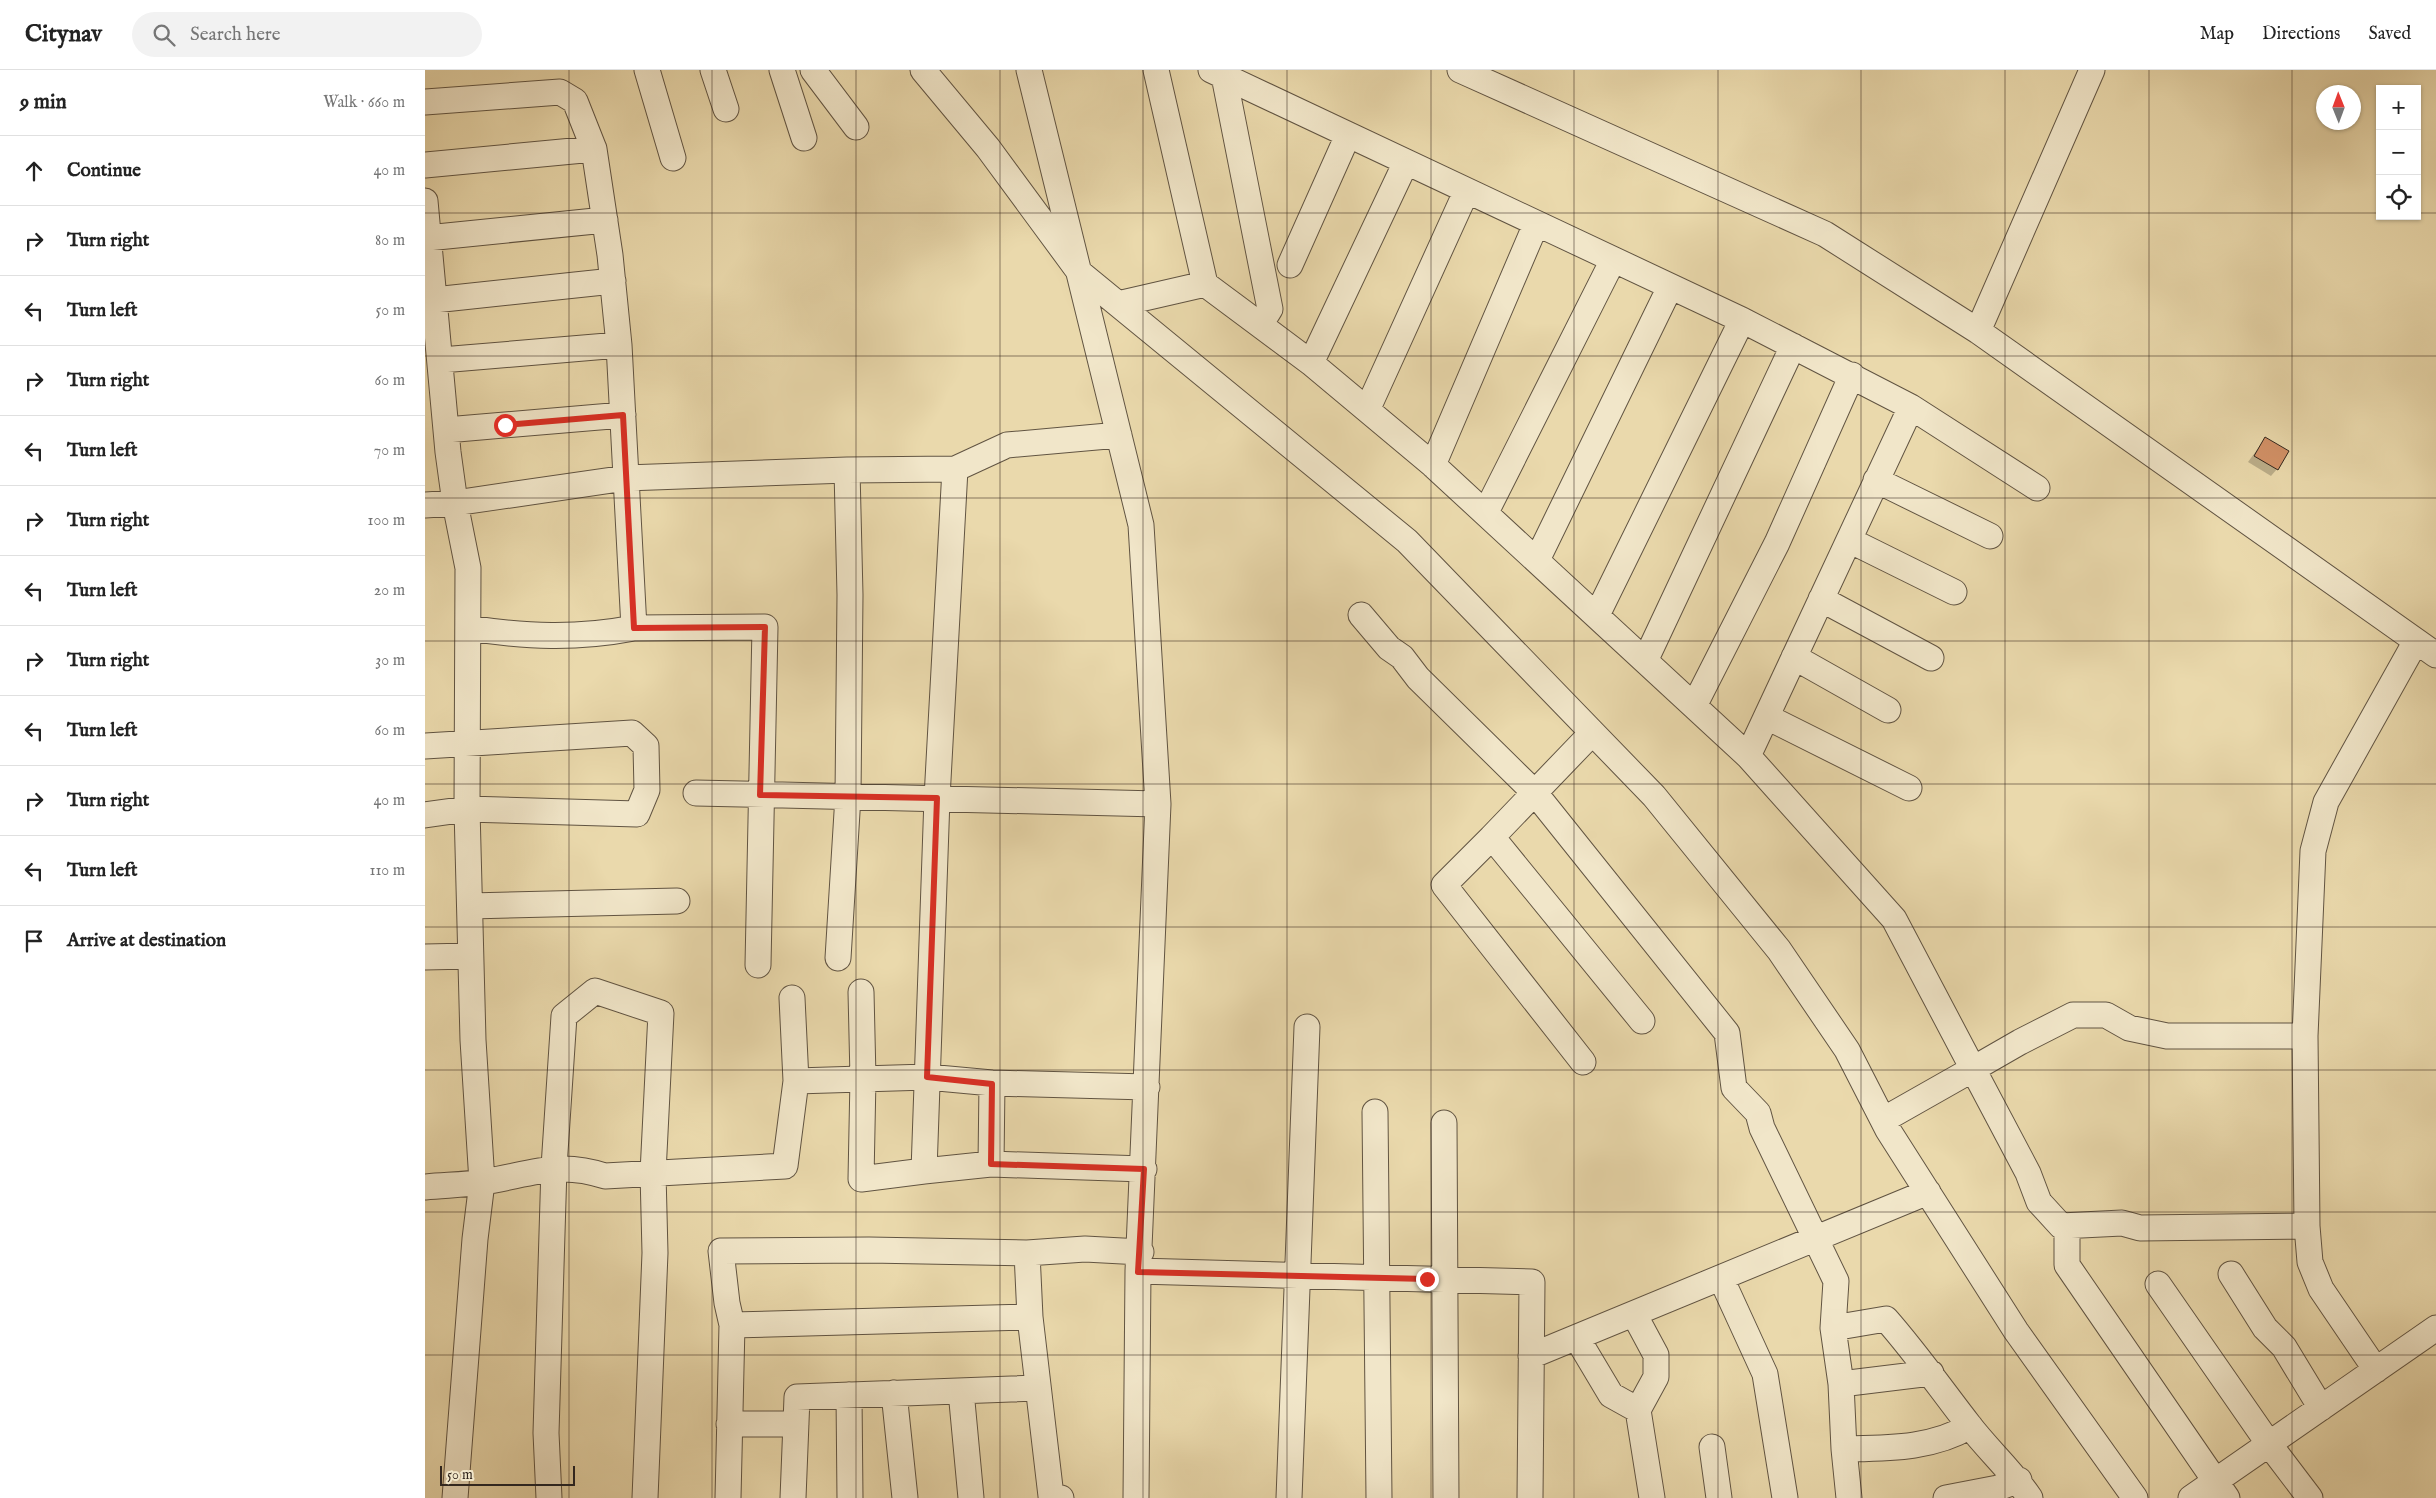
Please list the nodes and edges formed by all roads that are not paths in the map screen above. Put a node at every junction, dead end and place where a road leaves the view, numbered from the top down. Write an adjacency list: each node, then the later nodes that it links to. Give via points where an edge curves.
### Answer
1 (647, 70): 17 (street)
2 (713, 70): 12 (street)
3 (782, 70): 15 (street)
4 (813, 70): 13 (street)
5 (923, 70): 27 (street, via 987,148)
6 (1029, 70): 27 (street)
7 (1156, 70): 29 (street)
8 (1460, 70): 35 (street, via 1825,234)
9 (2092, 70): 35 (street)
10 (1218, 73): 14 (street); 34 (street, via 1270,309)
11 (425, 102): 16 (street, via 560,92 575,100)
12 (726, 109)
13 (856, 127)
14 (1348, 135): 18 (street); 26 (street)
15 (804, 138)
16 (594, 149): 19 (street); 22 (street)
17 (673, 158)
18 (1406, 162): 20 (street); 39 (street)
19 (425, 165)
20 (1467, 192): 23 (street); 42 (street)
21 (425, 201): 24 (street)
22 (605, 220): 24 (street); 28 (street)
23 (1536, 224): 25 (street); 46 (street)
24 (427, 238): 31 (street)
25 (1613, 260): 30 (street); 54 (street)
26 (1290, 265)
27 (1080, 273): 32 (street); 45 (street)
28 (613, 281): 31 (street); 36 (street)
29 (1205, 284): 32 (street); 34 (street)
30 (1670, 287): 33 (street); 57 (street)
31 (434, 300): 38 (street)
32 (1118, 304): 72 (street, via 1407,541)
33 (1742, 320): 37 (street); 61 (street)
34 (1260, 325): 39 (street)
35 (1978, 331): 64 (street)
36 (619, 345): 38 (street); 43 (street)
37 (1793, 346): 40 (street); 68 (street)
38 (441, 360): 44 (street)
39 (1311, 363): 42 (street)
40 (1851, 375): 41 (street); 69 (street, via 1777,543)
41 (1911, 407): 50 (street); 51 (street)
42 (1368, 408): 46 (street)
43 (623, 415): 44 (street); 49 (street)
44 (445, 430): 52 (street)
45 (1119, 435): 47 (street, via 1007,445); 82 (street, via 1141,525)
46 (1433, 465): 54 (street)
47 (955, 469): 48 (street); 81 (street)
48 (847, 470): 49 (street); 80 (street, via 850,595)
49 (626, 478): 52 (street); 63 (street)
50 (1876, 480): 55 (street); 56 (street)
51 (2037, 488)
52 (455, 503): 53 (street); 62 (street, via 468,568)
53 (425, 505)
54 (1486, 512): 57 (street)
55 (1990, 536)
56 (1849, 540): 58 (street); 59 (street)
57 (1537, 560): 61 (street)
58 (1953, 592)
59 (1821, 599): 66 (street); 67 (street)
60 (1361, 615): 78 (street, via 1418,678)
61 (1597, 615): 68 (street)
62 (469, 628): 63 (street, via 579,637); 73 (street)
63 (634, 628): 79 (street, via 765,627)
64 (2416, 641): 65 (street); 96 (street, via 2326,802 2313,851)
65 (2436, 655)
66 (1794, 657): 70 (street); 71 (street)
67 (1931, 658)
68 (1646, 659): 69 (street)
69 (1694, 706): 75 (street)
70 (1888, 710)
71 (1767, 717): 75 (street); 76 (street)
72 (1592, 733): 78 (street); 105 (street, via 1654,796 1779,950 1847,1050)
73 (467, 743): 74 (street); 83 (street); 83 (street, via 632,732 646,746 647,790 637,814)
74 (425, 746)
75 (1748, 756): 98 (street, via 1894,919)
76 (1909, 788)
77 (696, 793): 79 (street)
78 (1535, 793): 85 (street); 117 (street, via 1727,1033 1734,1088 1758,1113 1762,1128)
79 (760, 795): 80 (street); 91 (street)
80 (848, 796): 81 (street); 90 (street)
81 (937, 798): 82 (street); 99 (street)
82 (1158, 804): 103 (street)
83 (467, 809): 84 (street); 87 (street)
84 (425, 815)
85 (1492, 837): 94 (street); 97 (street, via 1444,885)
86 (677, 900): 87 (street)
87 (470, 906): 88 (street)
88 (470, 956): 89 (street); 112 (street)
89 (425, 957)
90 (838, 958)
91 (758, 965)
92 (861, 992): 100 (street)
93 (792, 998): 101 (street)
94 (1642, 1021)
95 (1307, 1027): 121 (street)
96 (2305, 1036): 98 (street, via 2167,1036 2129,1028 2106,1015 2073,1015); 116 (street)
97 (1583, 1062)
98 (1973, 1069): 105 (street); 115 (street, via 2028,1173 2039,1202 2061,1226)
99 (927, 1077): 100 (street); 102 (street); 110 (street)
100 (863, 1078): 101 (street); 110 (street, via 861,1179)
101 (796, 1081): 111 (street, via 785,1166)
102 (992, 1084): 103 (street); 107 (street)
103 (1147, 1087): 109 (street)
104 (1375, 1112): 122 (street)
105 (1883, 1120): 114 (street)
106 (1443, 1123): 124 (street)
107 (991, 1164): 109 (street); 110 (street)
108 (553, 1167): 111 (street, via 592,1171 605,1176); 111 (street, via 564,1016 595,991 661,1013); 112 (street); 152 (street, via 545,1433)
109 (1144, 1169): 119 (street)
110 (924, 1171)
111 (653, 1173): 153 (street, via 655,1253)
112 (482, 1182): 113 (street); 151 (street)
113 (425, 1187)
114 (1928, 1192): 117 (street); 169 (street, via 2016,1331)
115 (2067, 1226): 116 (street, via 2122,1223 2140,1228); 149 (street, via 2067,1265)
116 (2307, 1226): 133 (street, via 2310,1262 2321,1289)
117 (1816, 1238): 123 (street); 129 (street, via 1836,1281)
118 (1027, 1252): 119 (street, via 1085,1248); 127 (street); 128 (street, via 721,1251)
119 (1140, 1262): 121 (street); 159 (street)
120 (2231, 1274): 140 (street, via 2265,1328 2284,1348)
121 (1298, 1276): 122 (street); 160 (street)
122 (1376, 1278): 124 (street); 161 (street)
123 (1721, 1278): 126 (street); 166 (street, via 1765,1374)
124 (1445, 1280): 132 (street, via 1532,1282); 162 (street)
125 (2157, 1284): 145 (street)
126 (1634, 1314): 131 (street); 141 (street, via 1656,1355 1656,1377)
127 (1030, 1317): 128 (street); 136 (street)
128 (732, 1325): 142 (street)
129 (1833, 1328): 134 (street, via 1886,1319); 135 (street)
130 (2433, 1335): 133 (street)
131 (1577, 1338): 132 (street); 141 (street, via 1611,1395)
132 (1531, 1356): 163 (street)
133 (2377, 1370): 140 (street)
134 (1931, 1373): 135 (street); 144 (street)
135 (1841, 1384): 147 (street)
136 (1038, 1388): 137 (street); 150 (street)
137 (961, 1391): 138 (street); 158 (street)
138 (894, 1394): 139 (street); 157 (street)
139 (849, 1395): 143 (street, via 797,1397); 156 (street)
140 (2321, 1408): 145 (street)
141 (1638, 1410): 164 (street)
142 (729, 1424): 143 (street); 154 (street)
143 (796, 1424): 155 (street)
144 (1969, 1426): 147 (street, via 1952,1437 1899,1448); 148 (street)
145 (2269, 1444): 149 (street); 171 (street)
146 (1712, 1447): 165 (street)
147 (1844, 1449): 167 (street)
148 (2024, 1489): 168 (street, via 1998,1488)
149 (2221, 1490): 170 (street)
150 (1054, 1497)
151 (455, 1498)
152 (549, 1498)
153 (645, 1498)
154 (728, 1498)
155 (793, 1498)
156 (850, 1498)
157 (905, 1498)
158 (971, 1498)
159 (1136, 1498)
160 (1289, 1498)
161 (1379, 1498)
162 (1446, 1498)
163 (1530, 1498)
164 (1652, 1498)
165 (1719, 1498)
166 (1785, 1498)
167 (1849, 1498)
168 (1946, 1498)
169 (2135, 1498)
170 (2191, 1498)
171 (2310, 1498)

